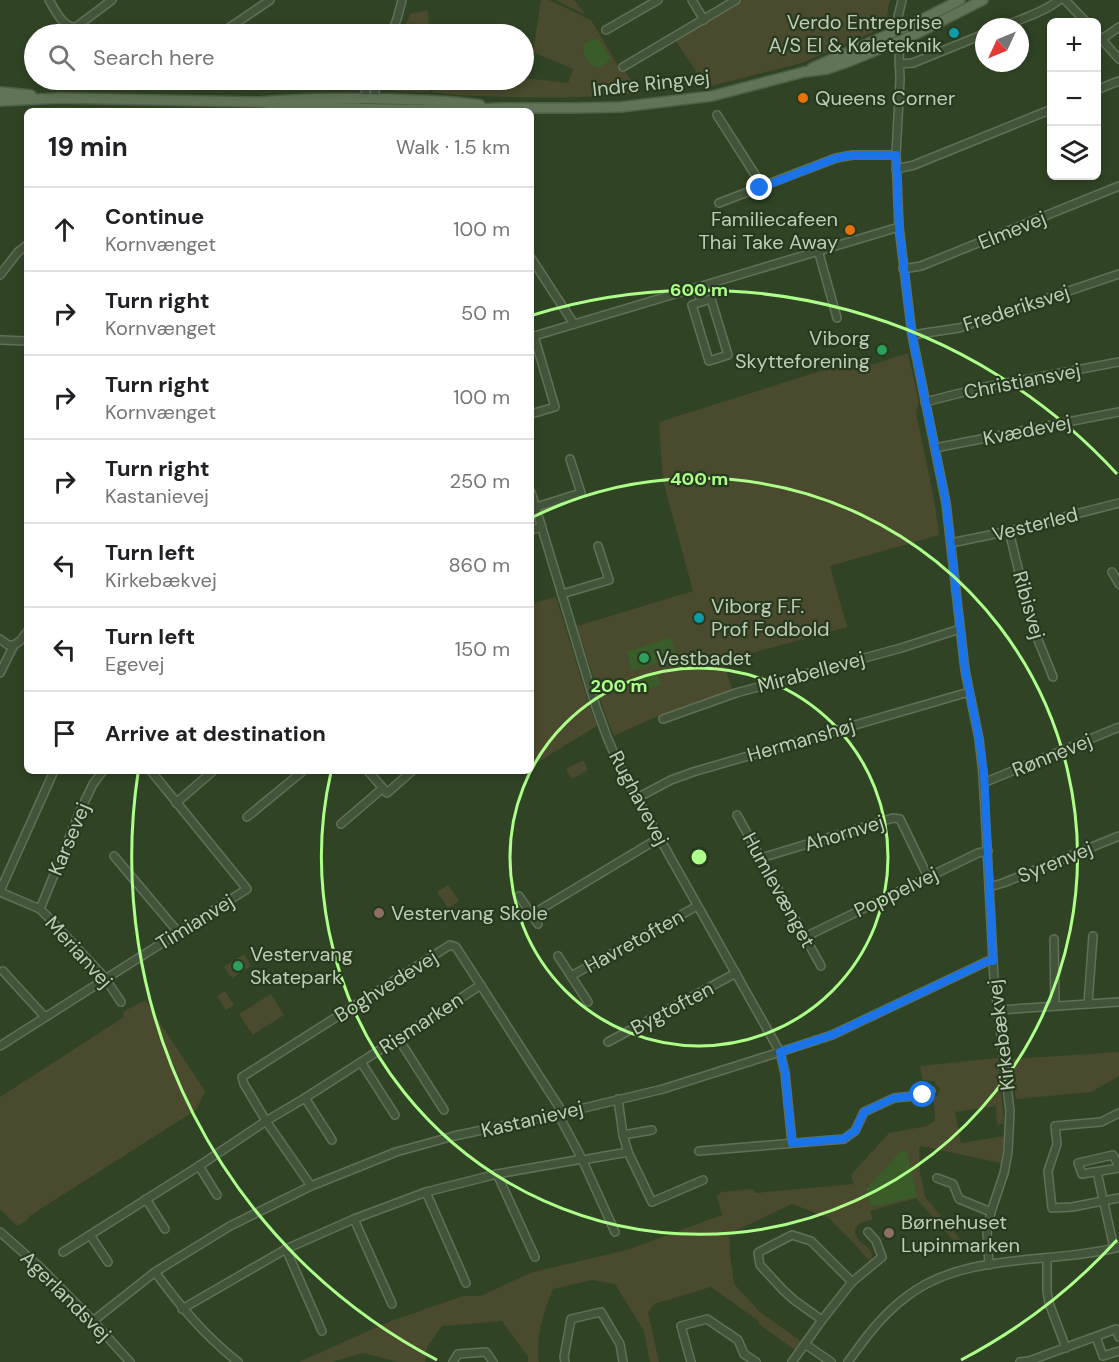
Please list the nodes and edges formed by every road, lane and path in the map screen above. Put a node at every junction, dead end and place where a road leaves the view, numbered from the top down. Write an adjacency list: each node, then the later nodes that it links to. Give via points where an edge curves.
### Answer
1 (49, 0): 16 (street)
2 (112, 0): 17 (street)
3 (270, 0): 18 (street)
4 (402, 0): 19 (street)
5 (658, 0): 22 (street)
6 (692, 0): 15 (street)
7 (736, 0): 15 (street)
8 (902, 0): 21 (street, Kirkebækvej)
9 (960, 0): 21 (main road, Indre Ringvej)
10 (983, 0): 26 (main road, Indre Ringvej)
11 (1059, 0): 13 (street)
12 (1065, 0): 14 (street)
13 (1022, 18)
14 (1082, 18)
15 (704, 20): 29 (street)
16 (66, 24)
17 (80, 24)
18 (235, 24)
19 (395, 24)
20 (1119, 27): 23 (street)
21 (899, 29): 26 (street, Kirkebækvej); 30 (main road, Indre Ringvej)
22 (606, 30)
23 (1101, 35)
24 (975, 38): 28 (street, via 913,63)
25 (1101, 38): 27 (street)
26 (899, 42): 28 (street, Kirkebækvej); 30 (main road, Indre Ringvej, via 827,69)
27 (1119, 58)
28 (899, 64): 41 (street, Kirkebækvej)
29 (623, 67)
30 (804, 72): 38 (main road, Indre Ringvej, via 712,96 621,107 500,108 457,101)
31 (1119, 81): 32 (street)
32 (1101, 88)
33 (368, 90): 38 (street)
34 (374, 90): 38 (street)
35 (0, 92): 36 (main road, Indre Ringvej)
36 (60, 98): 37 (main road, Indre Ringvej); 38 (main road, Indre Ringvej)
37 (0, 101)
38 (368, 106)
39 (1047, 111): 42 (street)
40 (717, 115): 44 (street)
41 (896, 155): 42 (street, Kirkebækvej); 44 (street, via 836,158)
42 (896, 169): 46 (street, Kirkebækvej)
43 (1119, 186): 50 (street, Elmevej, via 921,266)
44 (763, 187): 45 (street)
45 (719, 203)
46 (899, 227): 48 (street); 50 (street, Kirkebækvej)
47 (24, 247): 52 (street)
48 (818, 250): 53 (street); 55 (street)
49 (534, 263): 56 (street)
50 (903, 269): 58 (street, Kirkebækvej)
51 (1119, 274): 58 (street, Frederiksvej, via 959,328)
52 (0, 275)
53 (697, 286): 54 (street); 56 (street)
54 (701, 302): 54 (street, via 711,299 728,355 709,361 692,305)
55 (837, 318)
56 (574, 324): 57 (street)
57 (534, 335)
58 (912, 335): 63 (street, Kirkebækvej)
59 (0, 340): 60 (street)
60 (24, 341)
61 (534, 342): 65 (street, via 555,407)
62 (1119, 362): 63 (street, Christiansvej)
63 (925, 402): 66 (street, Kirkebækvej)
64 (1119, 412): 66 (street, Kvædevej)
65 (534, 413)
66 (935, 448): 74 (street, Kirkebækvej)
67 (570, 459): 70 (street, via 581,493)
68 (534, 501): 70 (street, Rughavevej)
69 (1119, 502): 73 (street, Vesterled)
70 (536, 507): 71 (street, Rughavevej)
71 (542, 527): 72 (street); 78 (street, Rughavevej)
72 (534, 529)
73 (1009, 531): 74 (street, Vesterled); 84 (street, Ribisvej, via 1036,635)
74 (951, 543): 79 (street, Kirkebækvej)
75 (598, 546): 78 (street, via 609,579)
76 (1113, 572): 77 (street)
77 (1119, 585)
78 (562, 594): 97 (street, Rughavevej, via 603,726)
79 (960, 629): 85 (street, Kirkebækvej); 86 (street, Mirabellevej, via 735,693)
80 (24, 636): 82 (street)
81 (0, 639): 82 (street)
82 (14, 645): 83 (street)
83 (0, 673)
84 (1053, 677)
85 (969, 692): 95 (street, Kirkebækvej); 97 (street, Hermanshøj, via 693,772)
86 (663, 719)
87 (1119, 727): 95 (street, Rønnevej)
88 (53, 774): 109 (street)
89 (101, 774): 112 (street, Karsevej, via 81,809)
90 (153, 774): 98 (street, Timianvej)
91 (210, 774): 98 (street)
92 (299, 774): 100 (street)
93 (371, 774): 96 (street)
94 (409, 774): 96 (street, via 387,793)
95 (984, 781): 104 (street, Kirkebækvej)
96 (383, 788): 101 (street)
97 (637, 798): 103 (street, Rughavevej)
98 (176, 803): 115 (street, Timianvej, via 247,889)
99 (737, 815): 106 (street, Humlevænget)
100 (247, 817)
101 (341, 824)
102 (1119, 836): 108 (street, Syrenvej)
103 (659, 838): 111 (street, Rughavevej); 113 (street)
104 (988, 851): 107 (street, Poppelvej); 108 (street, Kirkebækvej)
105 (114, 856): 115 (street)
106 (761, 858): 107 (street, Ahornvej, via 893,818 900,819); 117 (street, Humlevænget)
107 (928, 877): 117 (street, Poppelvej)
108 (989, 887): 120 (street, Kirkebækvej)
109 (0, 892): 112 (street, Merianvej)
110 (519, 896): 113 (street)
111 (698, 906): 123 (street, Rughavevej); 124 (street, Havretoften)
112 (40, 909): 125 (street, Merianvej)
113 (531, 915): 114 (street)
114 (538, 924)
115 (178, 932): 125 (street, Timianvej)
116 (1093, 936): 130 (street)
117 (805, 937): 121 (street, Humlevænget)
118 (1054, 939): 131 (street)
119 (558, 956): 124 (street, Havretoften)
120 (993, 961): 132 (street, Kirkebækvej); 137 (street, Kastanievej, via 832,1035)
121 (821, 966)
122 (3, 971): 133 (street)
123 (736, 973): 135 (street, Bygtoften); 137 (street, Rughavevej)
124 (571, 976): 128 (street, Havretoften)
125 (105, 978): 127 (street, Merianvej); 133 (street, Timianvej)
126 (481, 985): 134 (street, Rismarken); 143 (street, Boghvedevej); 146 (street, Boghvedevej, via 456,947 450,945 242,1077)
127 (121, 1002)
128 (588, 1002)
129 (1119, 1002): 130 (street)
130 (1088, 1004): 131 (street)
131 (1055, 1006): 132 (street)
132 (998, 1010): 166 (street, Kirkebækvej, via 1010,1129 1004,1173)
133 (45, 1017): 136 (street, Timianvej)
134 (398, 1038): 138 (street, Rismarken); 142 (street)
135 (608, 1042)
136 (0, 1046)
137 (780, 1052): 141 (street, Kastanievej); 150 (street, Rughavevej)
138 (361, 1062): 140 (street, Rismarken); 145 (street, Rismarken)
139 (931, 1091): 150 (street, via 894,1098 864,1112 855,1131 843,1139)
140 (305, 1098): 146 (street, Rismarken); 149 (street)
141 (618, 1099): 143 (street, Kastanievej); 148 (street)
142 (444, 1110)
143 (561, 1113): 153 (street, Boghvedevej); 160 (street, Kastanievej, via 396,1152)
144 (1119, 1113): 165 (street, via 1101,1122 1055,1126 1057,1144 1048,1171 1052,1208)
145 (395, 1115)
146 (266, 1121): 154 (street, Rismarken); 160 (street)
147 (652, 1130): 148 (street)
148 (623, 1135): 152 (street)
149 (332, 1140)
150 (792, 1143): 151 (street)
151 (699, 1151)
152 (628, 1152): 153 (street); 159 (street, via 652,1202)
153 (585, 1159): 157 (street); 170 (street, Boghvedevej)
154 (199, 1166): 162 (street); 164 (street, Rismarken)
155 (1119, 1167): 156 (street); 156 (street, via 1113,1155 1078,1163 1082,1174)
156 (1096, 1172): 165 (street)
157 (497, 1174): 161 (street); 176 (street)
158 (937, 1178): 166 (street, via 953,1184 959,1199)
159 (703, 1180)
160 (311, 1186): 180 (street, Kastanievej, via 230,1226)
161 (426, 1192): 167 (street); 182 (street)
162 (217, 1195)
163 (1119, 1198): 165 (street)
164 (146, 1199): 168 (street); 172 (street, Rismarken)
165 (1104, 1202): 173 (street)
166 (991, 1212): 179 (street, Kirkebækvej, via 987,1231)
167 (354, 1219): 174 (street); 183 (street)
168 (165, 1229)
169 (0, 1232): 186 (street, Agerlandsvej)
170 (615, 1232)
171 (868, 1232): 181 (street, via 882,1257)
172 (90, 1234): 175 (street, Rismarken); 178 (street)
173 (1116, 1248): 177 (street)
174 (286, 1249): 184 (street); 187 (street)
175 (63, 1252)
176 (535, 1257)
177 (1047, 1258): 179 (street); 191 (street, via 1049,1303)
178 (108, 1262)
179 (989, 1265): 203 (street, via 943,1277 907,1296 876,1324)
180 (155, 1272): 184 (street); 186 (street, Kastanievej)
181 (852, 1282): 185 (street); 185 (street, via 811,1241 792,1235 758,1253 760,1265 783,1290)
182 (466, 1283)
183 (392, 1304)
184 (182, 1309): 194 (street)
185 (822, 1320): 190 (street)
186 (93, 1321): 193 (street, Agerlandsvej)
187 (322, 1331)
188 (1096, 1337): 189 (street, via 1116,1329); 191 (street); 192 (street, via 1103,1356)
189 (1119, 1337)
190 (805, 1344): 201 (street); 202 (street)
191 (1066, 1348): 204 (street)
192 (1119, 1351)
193 (127, 1361)
194 (238, 1362)
195 (453, 1362): 196 (street, via 458,1354 486,1352)
196 (493, 1362)
197 (565, 1362): 198 (street, via 571,1318 601,1312 620,1344)
198 (623, 1362)
199 (691, 1362): 200 (street, via 681,1326 707,1319 738,1340 744,1354)
200 (756, 1362)
201 (792, 1362)
202 (831, 1362)
203 (848, 1362)
204 (1020, 1362)

